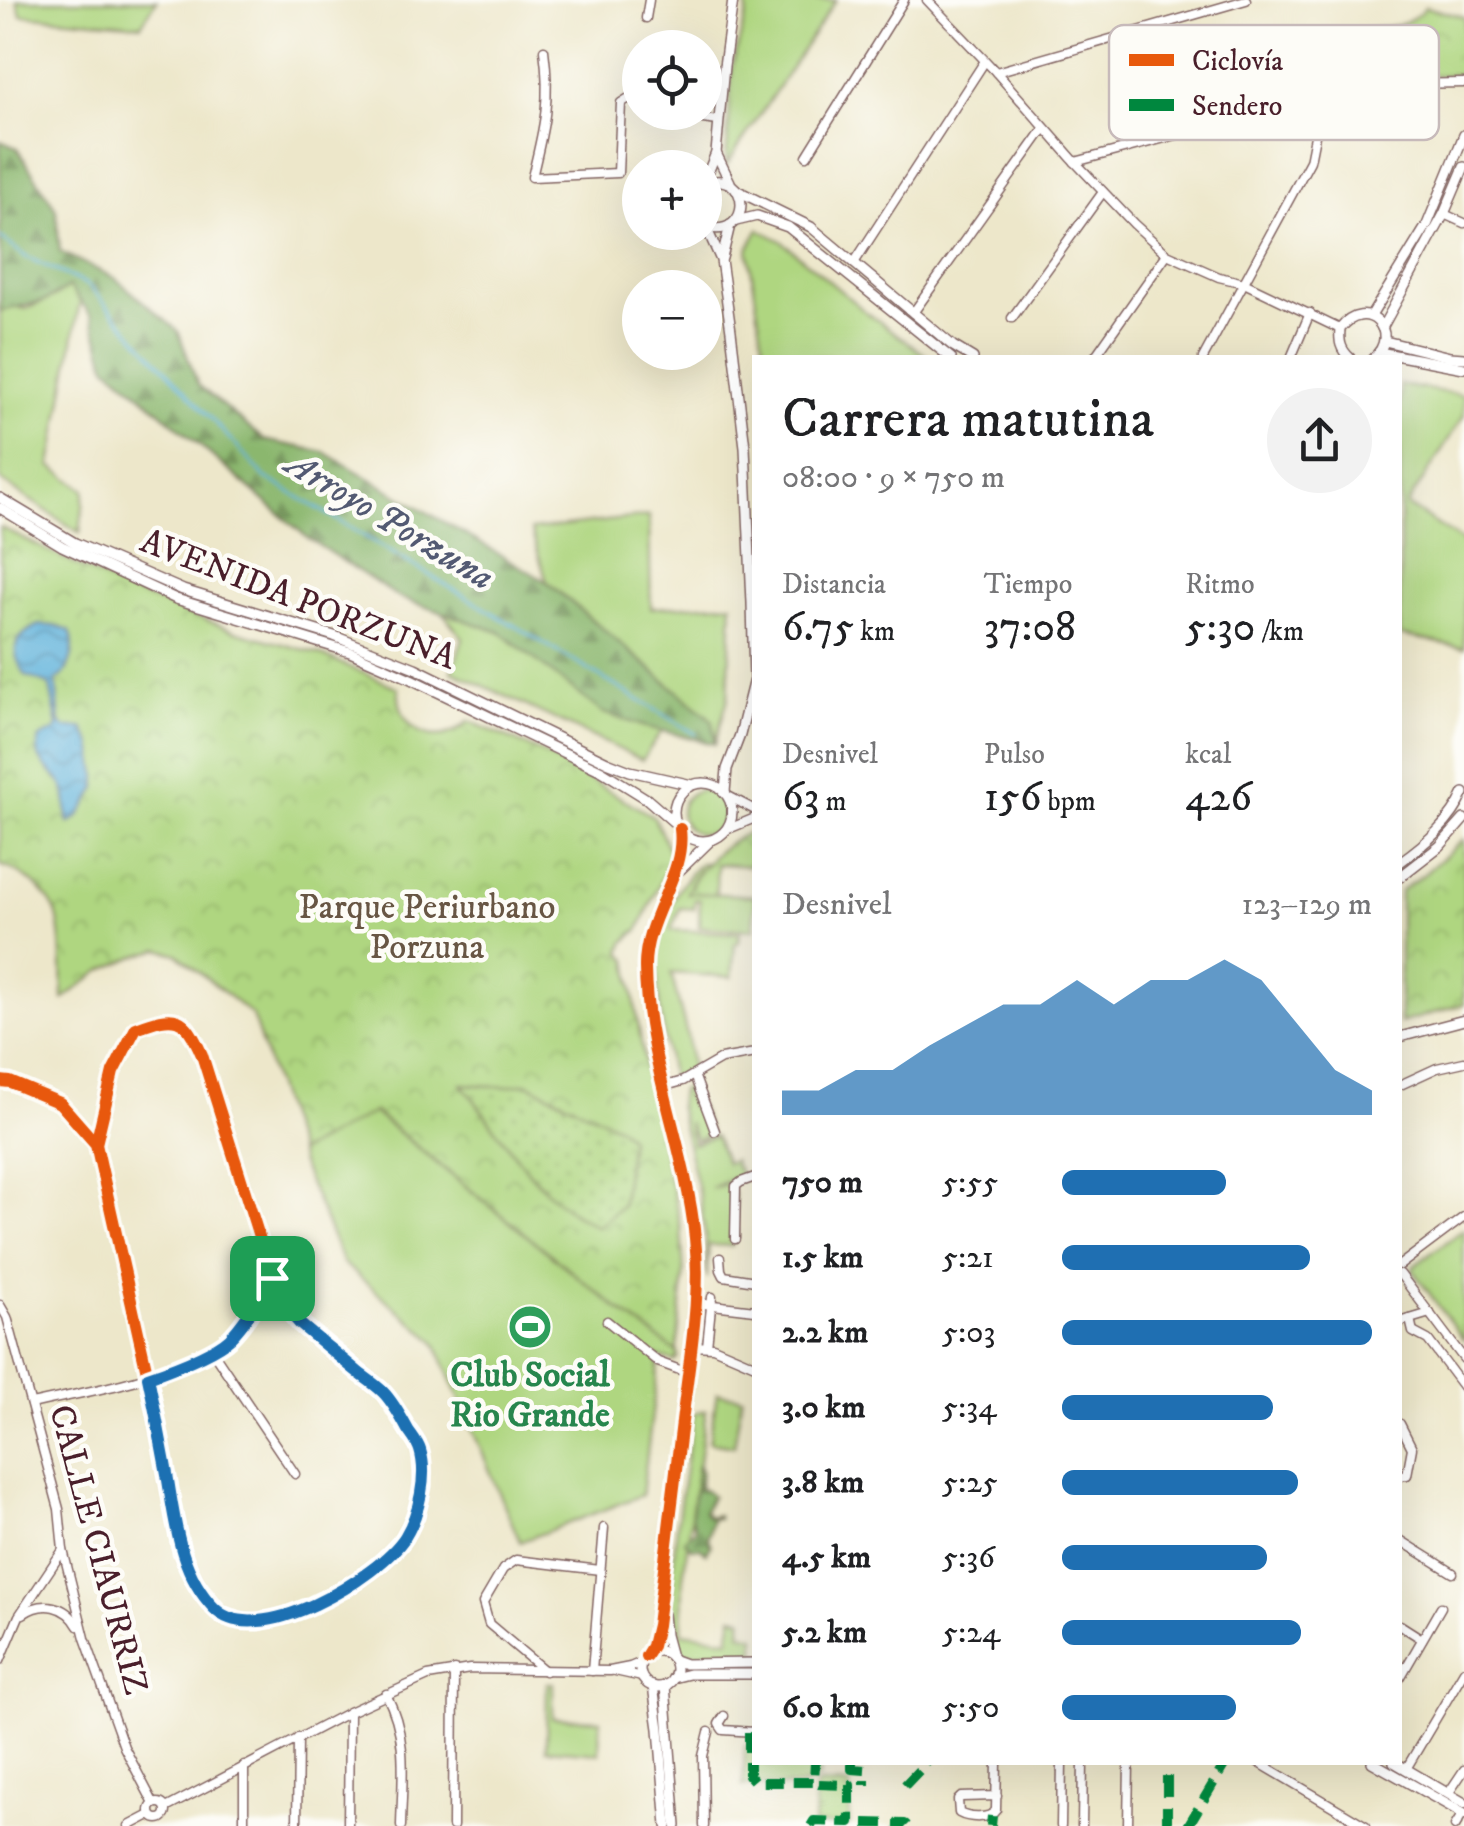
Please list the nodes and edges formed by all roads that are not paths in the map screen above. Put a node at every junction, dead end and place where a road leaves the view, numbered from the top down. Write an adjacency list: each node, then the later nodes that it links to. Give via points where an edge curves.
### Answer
1 (649, 0): 6 (street)
2 (734, 0): 14 (street)
3 (904, 0): 20 (street)
4 (928, 0): 10 (street)
5 (1246, 0): 7 (street)
6 (646, 18)
7 (1159, 25)
8 (1109, 39): 11 (street)
9 (544, 50): 15 (street, via 549,85 532,177 618,173)
10 (985, 61): 11 (street); 34 (street)
11 (996, 72): 16 (street)
12 (1439, 83): 13 (street)
13 (1464, 83)
14 (722, 91)
15 (622, 103)
16 (1044, 129): 21 (street); 37 (street)
17 (1464, 135): 38 (street, via 1427,225)
18 (1158, 140): 21 (street)
19 (1315, 140): 35 (street)
20 (807, 156)
21 (1075, 162): 26 (street)
22 (722, 164): 25 (street)
23 (1464, 167): 27 (street)
24 (722, 180): 25 (street)
25 (734, 187): 29 (street, via 741,206); 34 (street, via 811,228)
26 (1104, 192): 32 (street); 39 (street)
27 (1444, 214): 28 (street); 41 (street)
28 (1464, 222)
29 (733, 223): 30 (street); 33 (street); 43 (street, via 757,216 788,227)
30 (722, 229)
31 (717, 250): 33 (street)
32 (1167, 254): 35 (street); 45 (street)
33 (722, 260): 55 (street, via 745,448)
34 (854, 263): 37 (street)
35 (1244, 284): 36 (street); 46 (street)
36 (1310, 313): 40 (street); 47 (street)
37 (913, 314): 44 (street)
38 (1371, 316): 40 (street, via 1352,316); 41 (street)
39 (1012, 318)
40 (1340, 328): 48 (street)
41 (1382, 328): 42 (street)
42 (1384, 340): 49 (street); 50 (street)
43 (947, 355)
44 (968, 355)
45 (1096, 355)
46 (1205, 355)
47 (1292, 355)
48 (1345, 355)
49 (1376, 355)
50 (1464, 358)
51 (1402, 359): 52 (street)
52 (1464, 368)
53 (0, 498): 58 (street, AVENIDA PORZUNA, via 75,543 183,590 415,668 607,762)
54 (0, 508): 64 (street, AVENIDA PORZUNA, via 62,546 176,599 350,652 411,679 602,771)
55 (752, 582)
56 (752, 687): 57 (street)
57 (732, 758): 58 (street, via 718,775); 60 (street)
58 (697, 784): 60 (street); 64 (street, via 675,805)
59 (1464, 792): 67 (street, via 1440,828)
60 (726, 794): 61 (street); 65 (street, via 732,813)
61 (752, 808)
62 (752, 819): 65 (street)
63 (1464, 819): 68 (street)
64 (678, 827): 66 (street, via 694,839); 69 (street, via 680,855)
65 (726, 830): 66 (street)
66 (711, 840): 69 (street)
67 (1402, 860)
68 (1402, 875)
69 (669, 883): 77 (street, via 652,921 645,965)
70 (1464, 1020): 71 (street)
71 (1402, 1036)
72 (752, 1054): 74 (street, via 722,1059)
73 (1464, 1062): 76 (street)
74 (694, 1075): 77 (street); 78 (street)
75 (0, 1081): 79 (street, via 60,1103)
76 (1402, 1084)
77 (662, 1087): 89 (street, via 693,1220)
78 (714, 1131)
79 (96, 1144): 86 (street, via 113,1072 136,1028 165,1017 182,1022 202,1055); 101 (street)
80 (752, 1177): 82 (street, via 736,1186)
81 (1464, 1218): 84 (street)
82 (735, 1239)
83 (720, 1258): 87 (street, via 724,1276)
84 (1402, 1264)
85 (1402, 1277): 92 (street)
86 (272, 1278): 97 (street, via 228,1340); 101 (street, via 300,1324 384,1392 420,1450 423,1486 416,1516 379,1566 284,1616 258,1622 221,1614 181,1552)
87 (752, 1280)
88 (712, 1301): 89 (street); 91 (street); 96 (street)
89 (696, 1303): 95 (street)
90 (0, 1305): 103 (street, CALLE CIAURRIZ)
91 (752, 1309)
92 (1430, 1314): 94 (street); 98 (street)
93 (607, 1321): 100 (street, via 658,1362)
94 (1405, 1321): 102 (street)
95 (692, 1346): 96 (street); 100 (street)
96 (707, 1346): 99 (street)
97 (211, 1350): 101 (street); 105 (street)
98 (1464, 1359)
99 (752, 1363)
100 (688, 1373): 112 (street)
101 (148, 1377): 103 (street)
102 (1464, 1388)
103 (32, 1404): 109 (street, CALLE CIAURRIZ, via 60,1509)
104 (1402, 1428): 106 (street, via 1412,1448)
105 (295, 1474)
106 (1402, 1475)
107 (604, 1528): 110 (street)
108 (1402, 1541): 111 (street)
109 (63, 1550): 114 (street); 116 (street, CALLE CIAURRIZ)
110 (600, 1570): 123 (street); 125 (street, via 516,1560 483,1602 489,1624)
111 (1454, 1574)
112 (662, 1587): 118 (street); 119 (street)
113 (1441, 1607): 117 (street)
114 (19, 1616): 116 (street, via 31,1608 64,1609); 120 (street)
115 (1402, 1626): 117 (street)
116 (85, 1638): 151 (street, CALLE CIAURRIZ, via 124,1746)
117 (1422, 1639): 128 (street)
118 (672, 1658): 119 (street, via 659,1652); 121 (street, via 685,1664); 130 (street, via 676,1669)
119 (644, 1659): 124 (street); 129 (street)
120 (0, 1661)
121 (752, 1663)
122 (454, 1670): 125 (street); 132 (street); 161 (street)
123 (592, 1670): 124 (street); 125 (street)
124 (610, 1670): 129 (street)
125 (545, 1671)
126 (1464, 1671): 146 (street)
127 (752, 1674): 130 (street, via 689,1674)
128 (1402, 1674)
129 (642, 1677): 131 (street)
130 (669, 1682): 131 (street); 163 (street)
131 (653, 1686): 162 (street)
132 (386, 1694): 133 (street); 160 (street, via 402,1741)
133 (349, 1712): 137 (street); 159 (street)
134 (724, 1716): 136 (street, via 723,1730)
135 (709, 1732): 164 (street)
136 (752, 1732)
137 (298, 1738): 145 (street); 158 (street)
138 (997, 1765): 149 (street)
139 (1062, 1765): 165 (street)
140 (1083, 1765): 166 (street)
141 (1128, 1765): 167 (street)
142 (1263, 1765): 168 (street)
143 (1377, 1765): 153 (street)
144 (1399, 1765): 146 (street)
145 (244, 1766): 152 (street); 157 (street)
146 (1406, 1769): 148 (street)
147 (1464, 1770): 148 (street)
148 (1448, 1794): 150 (street)
149 (996, 1796): 149 (street, via 961,1797 959,1813 992,1816)
150 (1464, 1803)
151 (154, 1804): 152 (street); 154 (street)
152 (166, 1808): 155 (street)
153 (1463, 1814): 169 (street)
154 (150, 1815): 155 (street); 156 (street)
155 (163, 1822)
156 (129, 1826)
157 (244, 1826)
158 (296, 1826)
159 (348, 1826)
160 (402, 1826)
161 (453, 1826)
162 (667, 1826)
163 (676, 1826)
164 (704, 1826)
165 (1062, 1826)
166 (1082, 1826)
167 (1128, 1826)
168 (1366, 1826)
169 (1456, 1826)

